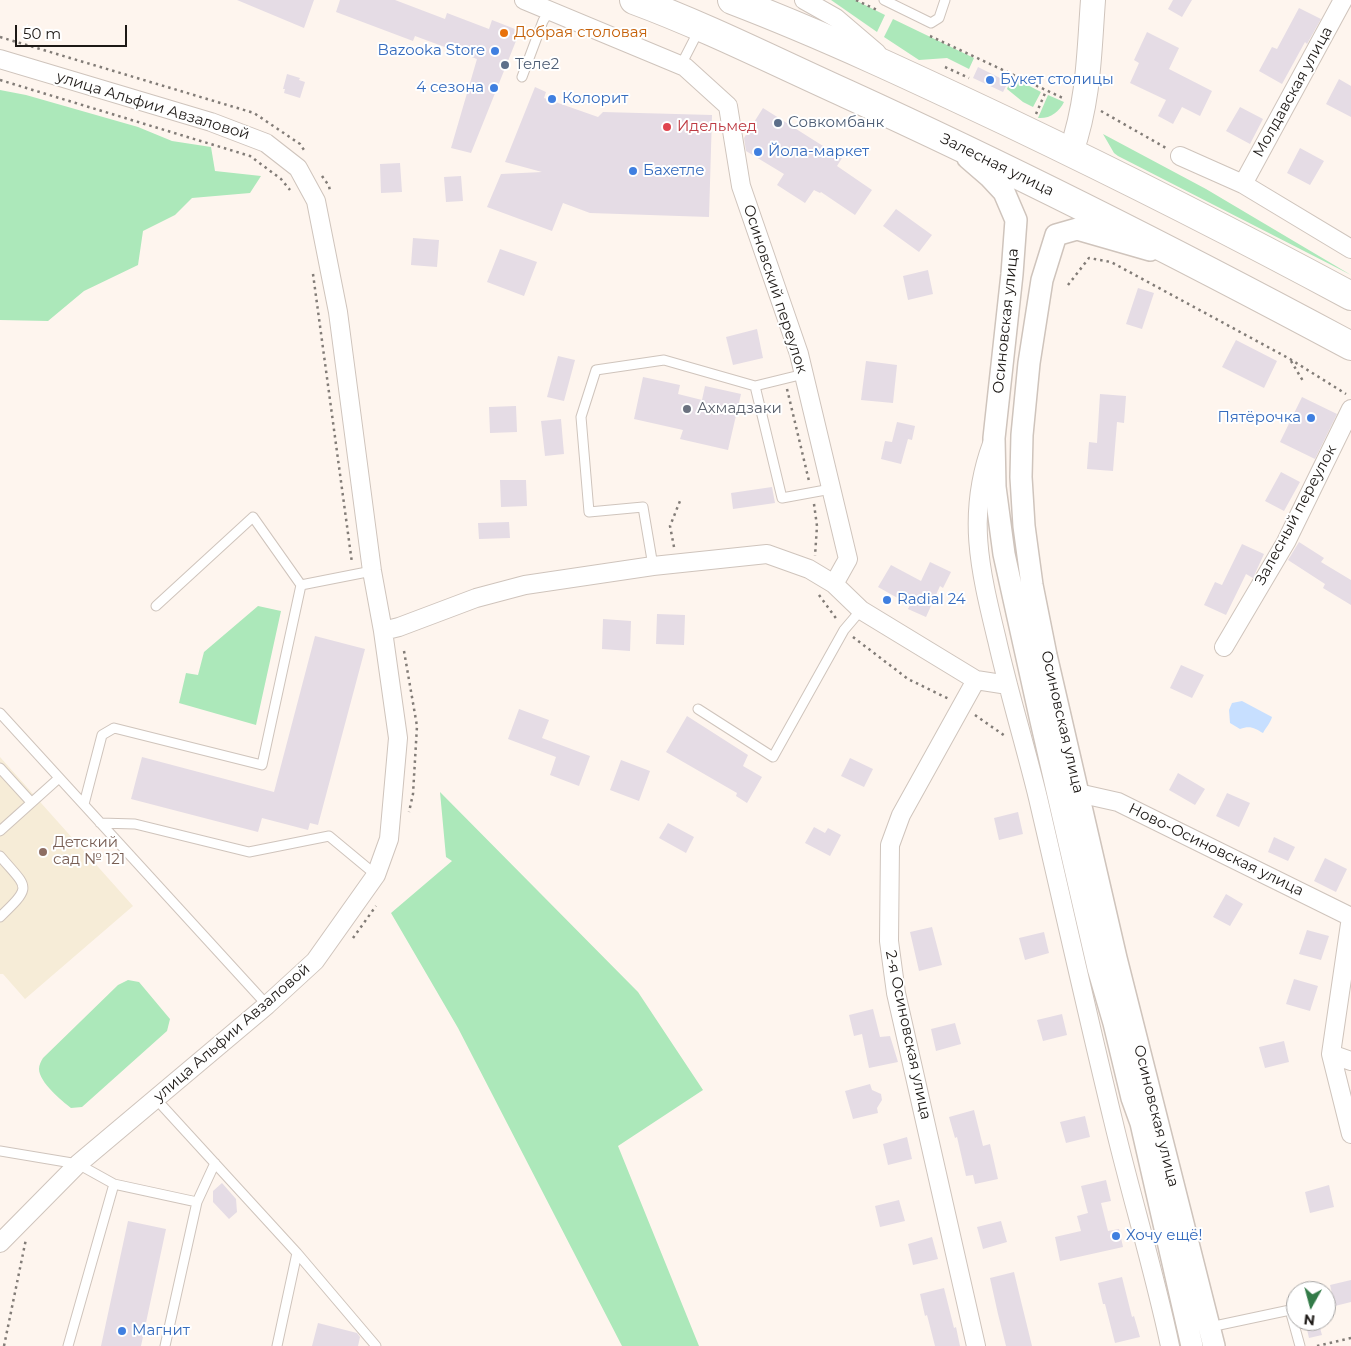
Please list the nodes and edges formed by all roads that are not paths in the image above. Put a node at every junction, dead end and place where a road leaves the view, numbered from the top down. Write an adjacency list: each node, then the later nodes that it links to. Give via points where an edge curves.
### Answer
1 (524, 0): 9 (street)
2 (634, 0): 10 (main road, Залесная улица)
3 (732, 0): 13 (main road)
4 (804, 0): 13 (street, via 836,18)
5 (884, 0): 6 (lane, via 930,23 939,18)
6 (946, 0)
7 (1093, 0): 16 (main road, via 1087,88 1080,128)
8 (1343, 0): 18 (street, Молдавская улица)
9 (550, 10): 12 (street); 14 (lane)
10 (700, 27): 12 (lane); 15 (main road, Залесная улица)
11 (0, 60): 29 (street, улица Альфии Авзаловой, via 211,122 266,143 298,168 316,201 338,312)
12 (680, 65): 23 (street, Осиновский переулок, via 728,106 740,186)
13 (897, 69): 16 (main road)
14 (522, 78)
15 (947, 140): 20 (main road, Залесная улица); 26 (street, Осиновская улица, via 1004,192 1016,220)
16 (1071, 152): 21 (main road)
17 (1180, 156): 18 (street)
18 (1243, 184): 19 (street)
19 (1351, 249)
20 (1198, 264): 22 (main road, Залесная улица); 42 (street, Осиновская улица, via 1077,229 1056,235 1042,280 1022,435 1024,526 1046,655)
21 (1351, 296)
22 (1351, 346)
23 (804, 374): 24 (lane); 27 (street, Осиновский переулок)
24 (755, 386): 27 (lane, via 782,498); 28 (lane, via 664,360 596,370 581,417 589,512 643,507)
25 (1351, 409): 35 (street, Залесный переулок, via 1286,542)
26 (994, 438): 37 (street, via 983,468 977,534 982,578); 56 (street, Осиновская улица, via 995,487 1004,554 1098,968)
27 (831, 489): 30 (street, Осиновский переулок, via 848,559)
28 (653, 566): 30 (street, via 767,554 809,568); 34 (street, via 525,585 476,598)
29 (372, 571): 31 (lane); 34 (street, улица Альфии Авзаловой)
30 (834, 584): 33 (street)
31 (301, 585): 32 (lane, via 253,517); 44 (lane, via 262,765 114,728 102,735)
32 (156, 606)
33 (861, 610): 36 (street); 38 (lane, via 844,630 773,757)
34 (391, 629): 48 (street, улица Альфии Авзаловой, via 398,738 389,840)
35 (1224, 646)
36 (976, 680): 37 (street); 70 (street, 2-я Осиновская улица, via 901,815 890,846 888,941 896,993)
37 (1008, 685): 55 (street)
38 (698, 710)
39 (0, 713): 41 (lane)
40 (0, 768): 43 (lane)
41 (59, 778): 43 (lane); 44 (lane)
42 (1078, 793): 50 (street, Ново-Осиновская улица, via 1118,802); 65 (street, Осиновская улица, via 1116,958)
43 (32, 802): 46 (lane)
44 (84, 804): 45 (lane)
45 (100, 823): 48 (lane, via 135,824 249,852 329,836); 51 (lane)
46 (0, 831)
47 (0, 856): 49 (lane, via 23,882 24,890 21,897)
48 (376, 875): 51 (street, улица Альфии Авзаловой, via 315,961)
49 (0, 916)
50 (1351, 917): 52 (street)
51 (267, 1005): 54 (street, улица Альфии Авзаловой)
52 (1331, 1054): 53 (street); 57 (street)
53 (1351, 1061)
54 (156, 1099): 59 (street, улица Альфии Авзаловой); 60 (lane)
55 (1113, 1121): 56 (street); 71 (street)
56 (1141, 1123): 72 (street, Осиновская улица)
57 (1351, 1134)
58 (0, 1151): 59 (lane)
59 (78, 1164): 61 (lane); 63 (street, улица Альфии Авзаловой)
60 (215, 1164): 62 (lane); 64 (lane)
61 (114, 1184): 62 (lane); 67 (lane)
62 (197, 1202): 68 (lane)
63 (0, 1243)
64 (297, 1252): 66 (lane); 69 (lane)
65 (1212, 1337): 73 (lane, via 1290,1310)
66 (375, 1345)
67 (68, 1346)
68 (165, 1346)
69 (277, 1346)
70 (976, 1346)
71 (1170, 1346)
72 (1192, 1346)
73 (1300, 1346)

